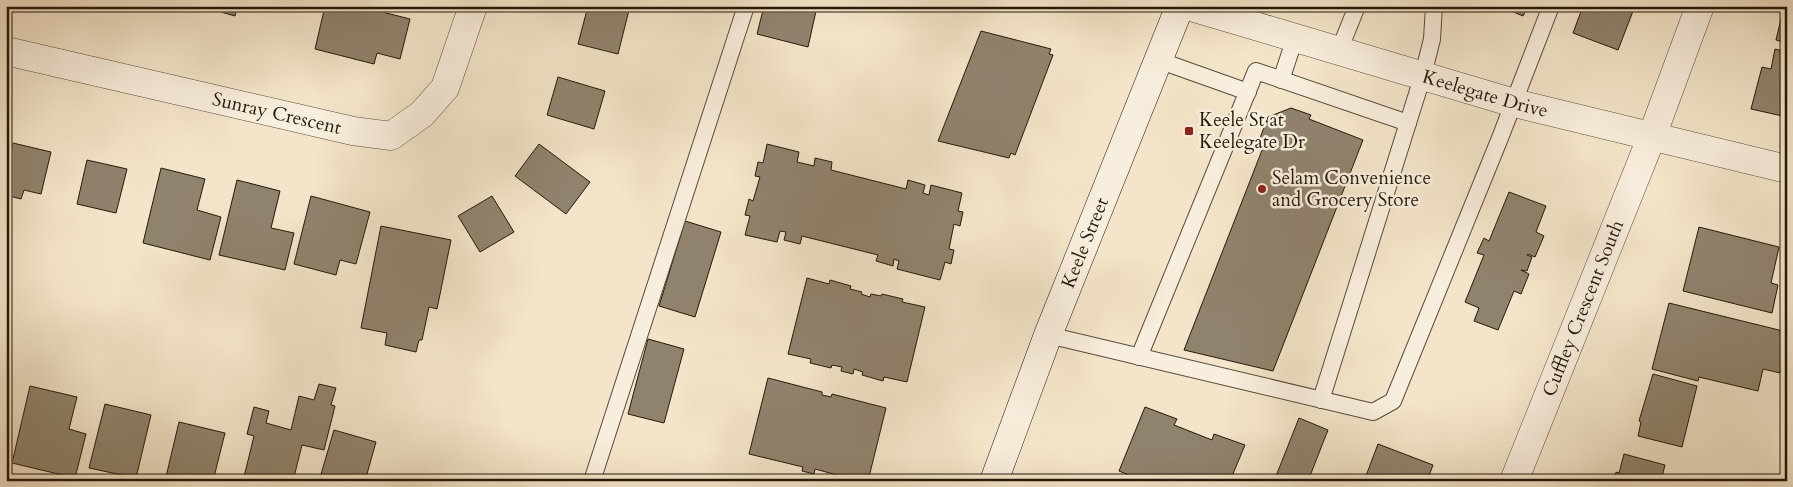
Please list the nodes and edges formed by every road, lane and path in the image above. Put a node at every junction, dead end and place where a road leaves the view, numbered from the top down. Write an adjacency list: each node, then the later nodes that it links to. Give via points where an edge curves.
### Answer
1 (473, 6): 10 (street, Sunray Crescent, via 445,88 422,114 391,136 353,131)
2 (746, 6): 23 (lane)
3 (1180, 6): 12 (street, Keele Street)
4 (1188, 6): 9 (street, Keelegate Drive)
5 (1357, 6): 11 (lane)
6 (1434, 6): 13 (lane, via 1432,39)
7 (1551, 6): 16 (lane)
8 (1700, 6): 18 (street, Cuffley Crescent South)
9 (1295, 38): 11 (street, Keelegate Drive); 14 (lane)
10 (6, 51)
11 (1339, 51): 13 (street, Keelegate Drive)
12 (1158, 60): 15 (lane); 20 (street, Keele Street)
13 (1423, 74): 16 (street, Keelegate Drive); 17 (lane)
14 (1281, 80): 15 (lane, via 1256,71); 17 (lane)
15 (1248, 92): 21 (lane)
16 (1514, 103): 18 (street, Keelegate Drive); 22 (lane, via 1394,401 1373,412)
17 (1408, 123): 22 (lane)
18 (1652, 136): 19 (street, Keelegate Drive); 25 (street, Cuffley Crescent South)
19 (1787, 169)
20 (1048, 335): 21 (lane); 24 (street, Keele Street)
21 (1139, 357): 22 (lane)
22 (1321, 400)
23 (592, 481)
24 (994, 481)
25 (1514, 481)

